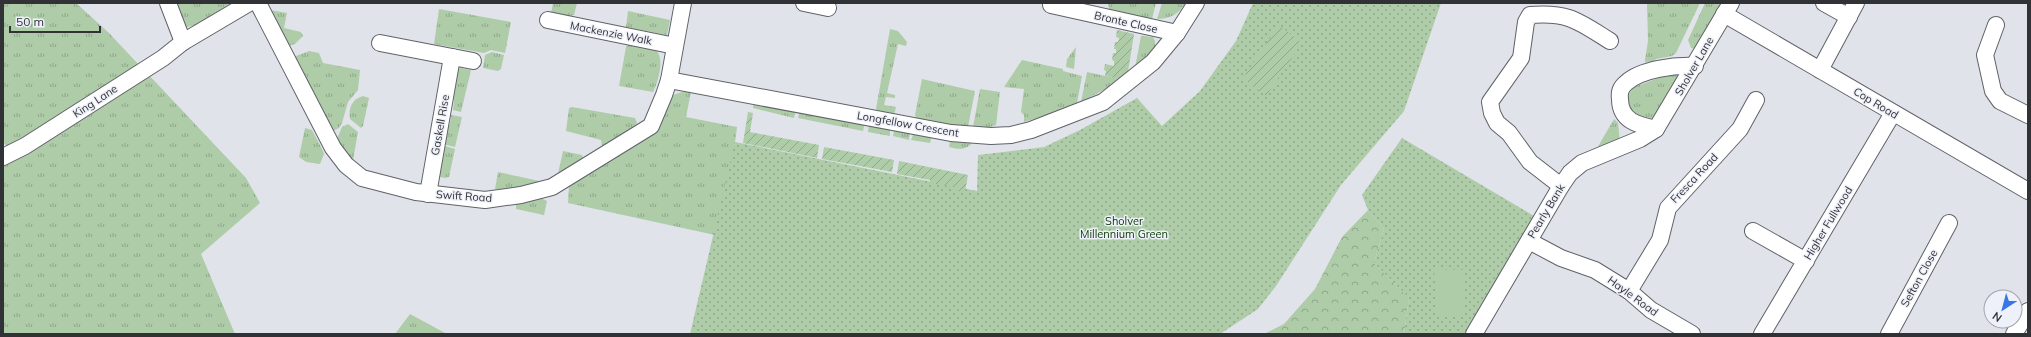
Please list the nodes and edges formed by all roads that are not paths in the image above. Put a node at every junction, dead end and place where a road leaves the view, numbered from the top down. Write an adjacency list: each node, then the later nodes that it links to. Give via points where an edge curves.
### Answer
1 (168, 3): 17 (street)
2 (249, 3): 17 (street, King Lane)
3 (258, 3): 32 (street, Swift Road, via 339,157 362,178)
4 (683, 3): 19 (street, Swift Road)
5 (804, 3): 9 (street)
6 (1196, 3): 15 (street, Longfellow Crescent)
7 (1824, 3): 12 (street)
8 (1051, 5): 15 (street, Bronte Close)
9 (828, 8)
10 (1529, 9): 16 (street, via 1567,16); 30 (street, via 1521,58 1490,102 1497,123 1509,133 1530,162)
11 (1727, 9): 22 (street, Sholver Lane); 23 (street, Cop Road)
12 (1852, 10): 23 (street)
13 (548, 20): 19 (street, Mackenzie Walk)
14 (1996, 25): 27 (street, via 1985,55 1993,91 2000,101)
15 (1177, 33): 24 (street, Longfellow Crescent, via 1153,62 1102,102 1031,130 991,136 951,134)
16 (1610, 41)
17 (183, 42): 29 (street, King Lane, via 163,58 25,146)
18 (380, 43): 20 (street)
19 (675, 46): 24 (street, Swift Road)
20 (452, 57): 21 (street); 32 (street, Gaskell Rise)
21 (473, 61)
22 (1695, 66): 28 (street, Sholver Lane); 28 (street, via 1675,66 1638,76 1622,88 1619,94 1620,107 1626,119)
23 (1820, 70): 26 (street, Cop Road)
24 (669, 80): 32 (street, Swift Road, via 651,126 552,186 521,195 485,200)
25 (1756, 100): 37 (street, Fresca Road, via 1742,111 1740,129 1668,208 1660,240)
26 (1893, 113): 31 (street, Cop Road); 36 (street, Higher Fullwood)
27 (2028, 115)
28 (1656, 129): 30 (street, Pearly Bank, via 1640,139 1582,163 1570,173)
29 (3, 157)
30 (1561, 186): 35 (street, Pearly Bank)
31 (2028, 191)
32 (428, 194)
33 (1949, 223): 42 (street, Sefton Close)
34 (1754, 231): 36 (street)
35 (1529, 240): 37 (street, Hayle Road, via 1561,258 1595,270); 39 (street, Pearly Bank)
36 (1806, 261): 41 (street, Higher Fullwood)
37 (1629, 291): 40 (street, Hayle Road, via 1651,310)
38 (2028, 311): 43 (street)
39 (1474, 334)
40 (1692, 334)
41 (1762, 334)
42 (1889, 334)
43 (2014, 334)

